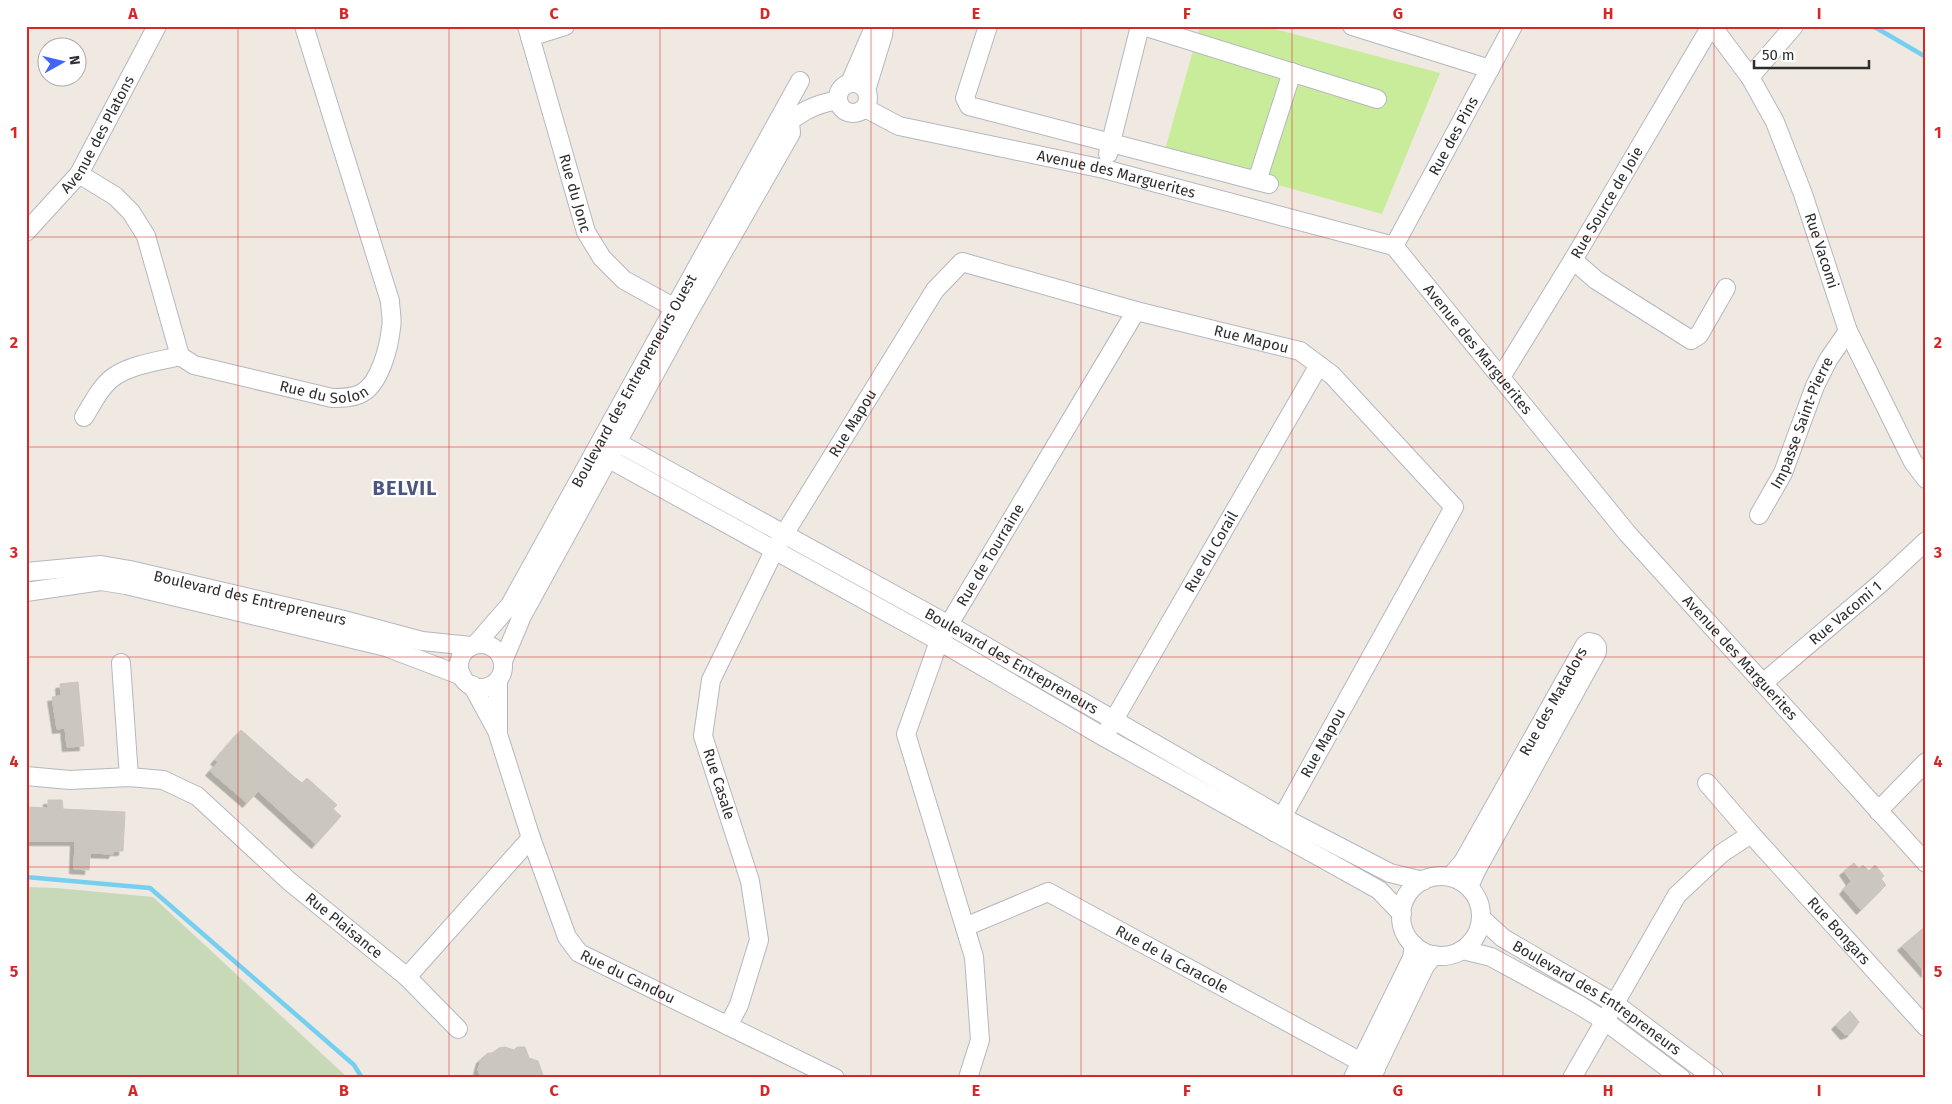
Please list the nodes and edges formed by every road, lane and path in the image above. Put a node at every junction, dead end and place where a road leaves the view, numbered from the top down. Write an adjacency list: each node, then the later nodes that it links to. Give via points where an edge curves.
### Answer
1 (157, 26): 25 (street, Avenue des Platons)
2 (304, 26): 33 (street, Rue du Solon, via 390,301 392,326 382,365 373,383 362,393 332,398 194,365)
3 (565, 26): 13 (street)
4 (876, 26): 18 (street)
5 (884, 26): 19 (street)
6 (988, 26): 23 (street, via 965,98 969,106)
7 (1140, 26): 23 (street)
8 (1144, 26): 15 (street)
9 (1352, 26): 14 (street)
10 (1513, 26): 14 (street, Rue des Pins)
11 (1711, 26): 16 (street, Rue Vacomi); 28 (street, Rue Source de Joie)
12 (1794, 26): 16 (street)
13 (529, 32): 30 (street, Rue du Jonc, via 586,232 602,258 624,280)
14 (1490, 69): 27 (street, Rue des Pins)
15 (1292, 72): 20 (street); 23 (street, via 1263,183)
16 (1750, 77): 32 (street, Rue Vacomi, via 1775,122 1803,194)
17 (800, 81): 22 (street)
18 (850, 84): 19 (street, Avenue des Marguerites, via 862,86); 21 (street, via 841,89)
19 (865, 99): 21 (street, Avenue des Marguerites, via 859,112 852,113 840,106); 24 (street, Avenue des Marguerites, via 899,126)
20 (1377, 99)
21 (838, 100): 22 (street, Boulevard des Entrepreneurs Ouest, via 819,104)
22 (783, 124): 30 (street, Boulevard des Entrepreneurs Ouest)
23 (1110, 143): 24 (street)
24 (1104, 169): 27 (street, Avenue des Marguerites)
25 (79, 174): 26 (street, Avenue des Platons); 33 (street, via 115,196 131,212 146,236)
26 (26, 232)
27 (1394, 246): 35 (street, Avenue des Marguerites)
28 (1573, 260): 29 (street, via 1596,280 1691,340 1699,335); 35 (street, Rue Source de Joie)
29 (1726, 288)
30 (681, 311): 37 (street, Boulevard des Entrepreneurs Ouest)
31 (1136, 311): 34 (street, Rue Mapou, via 1300,351); 41 (street, Rue Mapou, via 962,262 935,290); 47 (street, Rue de Tourraine)
32 (1848, 331): 38 (street, Rue Vacomi); 40 (street, Impasse Saint-Pierre, via 1815,386 1783,472)
33 (180, 356): 36 (street, via 115,376 101,390)
34 (1319, 365): 56 (street, Rue du Corail); 64 (street, Rue Mapou, via 1332,375 1454,507)
35 (1501, 377): 55 (street, Avenue des Marguerites, via 1627,533)
36 (84, 417)
37 (606, 447): 41 (street, Boulevard des Entrepreneurs); 43 (street, Boulevard des Entrepreneurs); 50 (street, Boulevard des Entrepreneurs Ouest, via 510,605); 51 (street, Boulevard des Entrepreneurs Ouest, via 522,616)
38 (1919, 456): 39 (street, Rue Vacomi)
39 (1926, 479)
40 (1759, 515)
41 (784, 534): 43 (street, Rue Mapou); 47 (street, Boulevard des Entrepreneurs)
42 (1926, 541): 55 (street, Rue Vacomi 1)
43 (775, 549): 49 (street, Boulevard des Entrepreneurs); 81 (street, Rue Casale, via 711,680 703,736 750,881 759,940)
44 (26, 572): 45 (street, Boulevard des Entrepreneurs, via 101,565)
45 (121, 576): 46 (street, Boulevard des Entrepreneurs, via 101,582); 48 (street, Boulevard des Entrepreneurs)
46 (26, 592)
47 (949, 625): 49 (street, Rue de Tourraine); 56 (street, Boulevard des Entrepreneurs)
48 (389, 639): 50 (street, Boulevard des Entrepreneurs); 53 (street, Boulevard des Entrepreneurs, via 417,657)
49 (939, 641): 58 (street, Boulevard des Entrepreneurs); 74 (street, Rue de Tourraine, via 906,734)
50 (474, 645): 51 (street, Boulevard des Entrepreneurs, via 486,644 495,649); 53 (street, via 461,659 460,670)
51 (503, 662): 54 (street)
52 (121, 663): 61 (street)
53 (467, 680): 54 (street, Boulevard des Entrepreneurs, via 483,687); 57 (street, Rue du Candou)
54 (498, 680): 57 (street, Rue du Candou)
55 (1763, 683): 63 (street, Avenue des Marguerites)
56 (1114, 721): 58 (street, Rue du Corail); 64 (street, Boulevard des Entrepreneurs)
57 (498, 731): 67 (street, Rue du Candou)
58 (1104, 737): 65 (street, Boulevard des Entrepreneurs)
59 (1926, 762): 63 (street)
60 (26, 776): 61 (street, Rue Plaisance, via 70,780)
61 (129, 777): 78 (street, Rue Plaisance, via 163,780 197,796 289,880)
62 (1706, 783): 66 (street, Rue Bongars)
63 (1878, 811): 68 (street, Avenue des Marguerites)
64 (1282, 817): 65 (street, Rue Mapou); 70 (street, Boulevard des Entrepreneurs, via 1390,873)
65 (1274, 832): 72 (street, Boulevard des Entrepreneurs, via 1379,890)
66 (1752, 834): 79 (street, via 1722,853 1677,895); 82 (street, Rue Bongars)
67 (531, 838): 78 (street); 81 (street, Rue du Candou, via 567,937 579,954)
68 (1926, 863)
69 (1450, 877): 70 (street); 71 (street); 71 (street, Rue des Matadors, via 1463,862 1585,645 1594,643 1597,652)
70 (1423, 880): 72 (street, via 1408,894)
71 (1470, 887): 73 (street, via 1479,902)
72 (1402, 914): 75 (street, via 1403,928)
73 (1481, 918): 76 (street, via 1476,936); 79 (street, Boulevard des Entrepreneurs, via 1503,938)
74 (965, 927): 84 (street, Rue de la Caracole, via 1048,892); 86 (street, Rue de Tourraine, via 974,957 980,1040)
75 (1414, 945): 77 (street); 84 (street, via 1412,958)
76 (1463, 950): 77 (street); 80 (street, Boulevard des Entrepreneurs, via 1492,957)
77 (1434, 955): 84 (street)
78 (407, 977): 83 (street, Rue Plaisance)
79 (1614, 1003): 80 (street); 89 (street, Boulevard des Entrepreneurs)
80 (1605, 1021): 87 (street); 88 (street, Boulevard des Entrepreneurs)
81 (728, 1026): 85 (street, Rue du Candou)
82 (1926, 1027)
83 (458, 1029)
84 (1365, 1072)
85 (835, 1078)
86 (968, 1078)
87 (1572, 1078)
88 (1681, 1078)
89 (1714, 1078)

